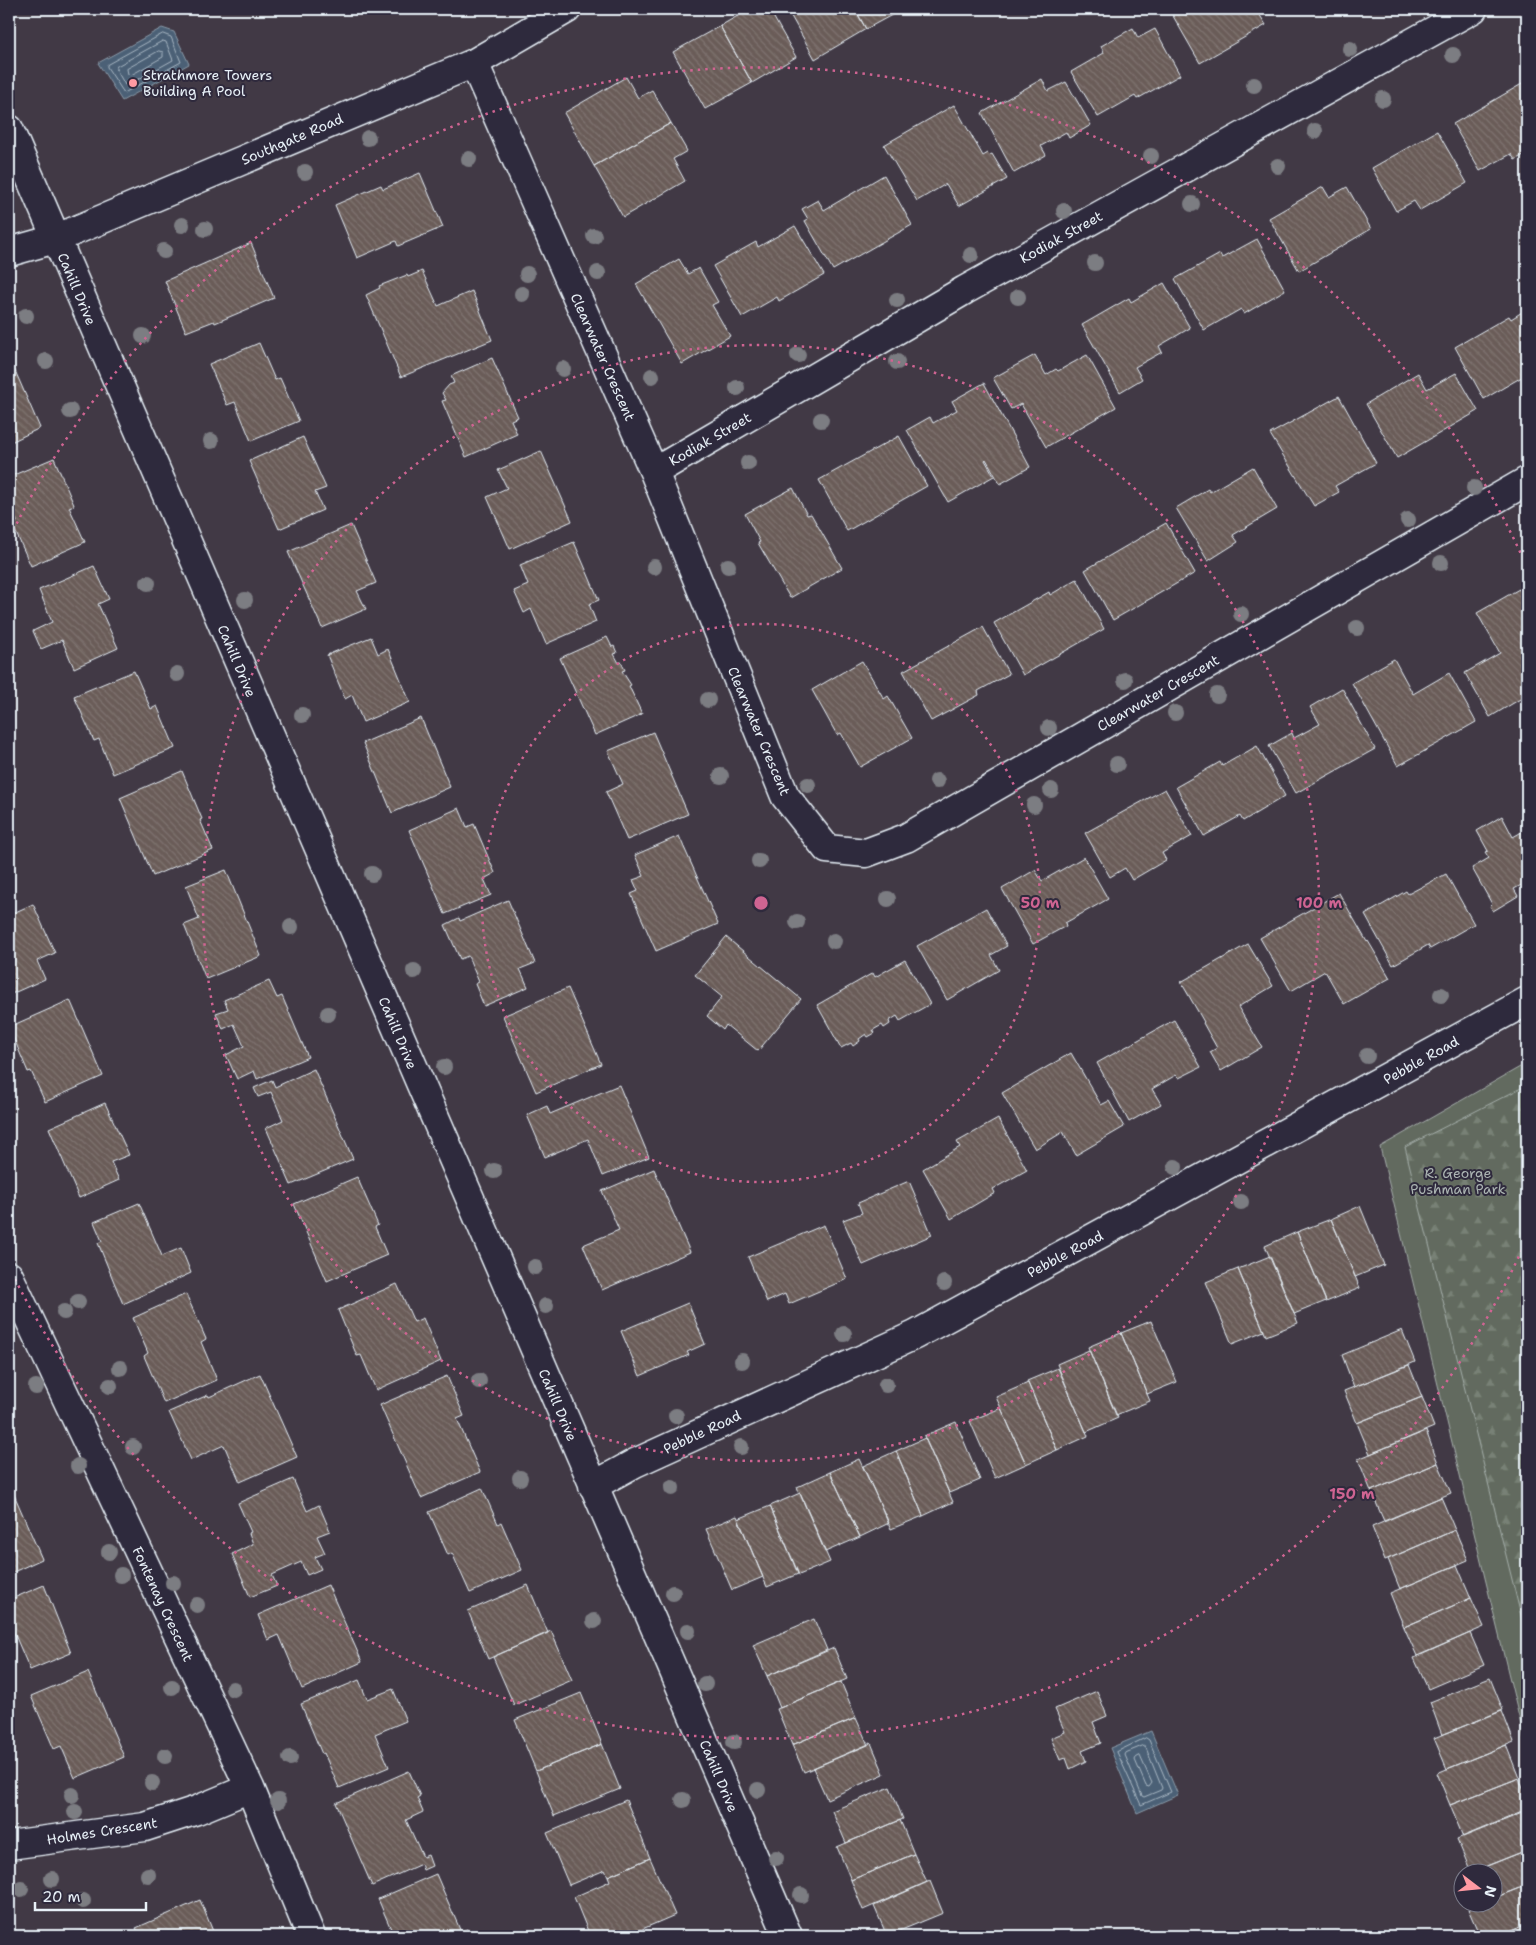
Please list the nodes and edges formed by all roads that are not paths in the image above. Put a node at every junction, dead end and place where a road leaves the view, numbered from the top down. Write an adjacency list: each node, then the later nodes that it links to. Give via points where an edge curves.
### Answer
1 (567, 9): 3 (street, Southgate Road)
2 (1473, 9): 7 (street, Kodiak Street, via 965,290)
3 (474, 63): 5 (street, Southgate Road); 7 (street, Clearwater Crescent)
4 (9, 129): 5 (street, Cahill Drive)
5 (55, 239): 6 (street, Southgate Road); 11 (street, Cahill Drive)
6 (9, 252)
7 (654, 472): 8 (street, Clearwater Crescent, via 785,796 827,849 866,853 906,838)
8 (1527, 481)
9 (1527, 1001): 11 (street, Pebble Road, via 915,1335 635,1463)
10 (9, 1276): 12 (street, Fontenay Crescent)
11 (593, 1486): 15 (street, Cahill Drive)
12 (250, 1788): 13 (street, Holmes Crescent, via 145,1827); 14 (street, Fontenay Crescent)
13 (9, 1845)
14 (311, 1936)
15 (788, 1936)

